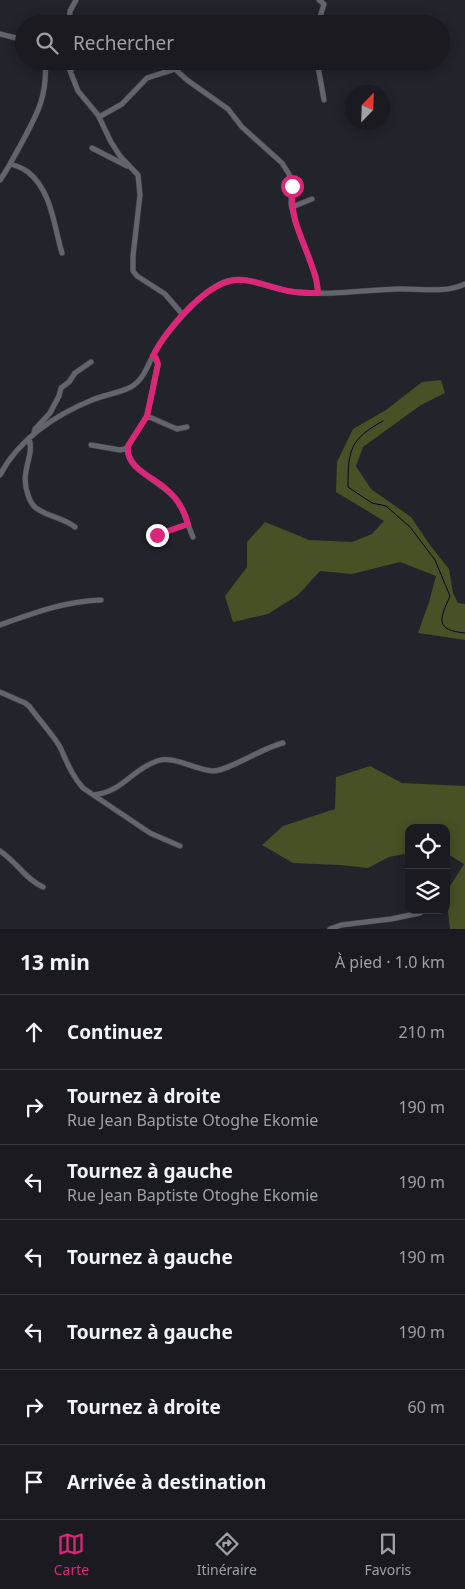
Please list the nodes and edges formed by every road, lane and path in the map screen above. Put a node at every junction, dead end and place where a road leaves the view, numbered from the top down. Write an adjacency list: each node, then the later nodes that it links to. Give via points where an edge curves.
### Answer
1 (76, 0): 3 (street)
2 (319, 0): 4 (street, via 324,4)
3 (70, 15)
4 (321, 15)
5 (0, 34): 6 (street)
6 (15, 38)
7 (46, 70): 13 (street, via 38,114)
8 (319, 70): 10 (street)
9 (71, 72): 11 (street, via 78,91)
10 (324, 100)
11 (99, 116): 14 (street, via 116,149); 17 (street, via 122,104 147,78 175,70 180,72 228,109 242,127 282,163 292,186)
12 (92, 148): 14 (street)
13 (11, 164): 15 (street); 18 (street, via 29,173 42,190 50,206)
14 (132, 168): 21 (street, via 140,183 133,271 165,294)
15 (0, 180)
16 (312, 199): 17 (street)
17 (292, 207): 20 (street, via 316,277)
18 (62, 253)
19 (465, 284): 20 (street, via 434,291 401,289)
20 (318, 293): 21 (street, via 288,291 249,280 228,281 209,291)
21 (183, 315): 22 (street)
22 (153, 356): 24 (street, via 158,370); 26 (street, via 134,386 91,400 58,417)
23 (91, 362): 26 (street, via 61,388 50,413)
24 (147, 416): 25 (street, via 177,429); 28 (street)
25 (187, 427)
26 (28, 440): 29 (street, via 8,460); 31 (street, via 30,451 24,479 30,501 38,510 66,520)
27 (91, 445): 28 (street, via 120,450)
28 (128, 448): 30 (street, via 139,471 166,488 175,498)
29 (0, 476)
30 (188, 524): 32 (street); 33 (street)
31 (75, 527)
32 (157, 535)
33 (193, 537)
34 (101, 600): 35 (street, via 60,605)
35 (0, 625)
36 (0, 692): 38 (street, via 30,706 59,746 77,782)
37 (283, 743): 38 (street, via 213,771 157,761 113,791)
38 (93, 795): 39 (street, via 150,833)
39 (180, 846)
40 (0, 851): 41 (street, via 29,880)
41 (43, 887)
42 (415, 914): 43 (street)
43 (330, 929)

